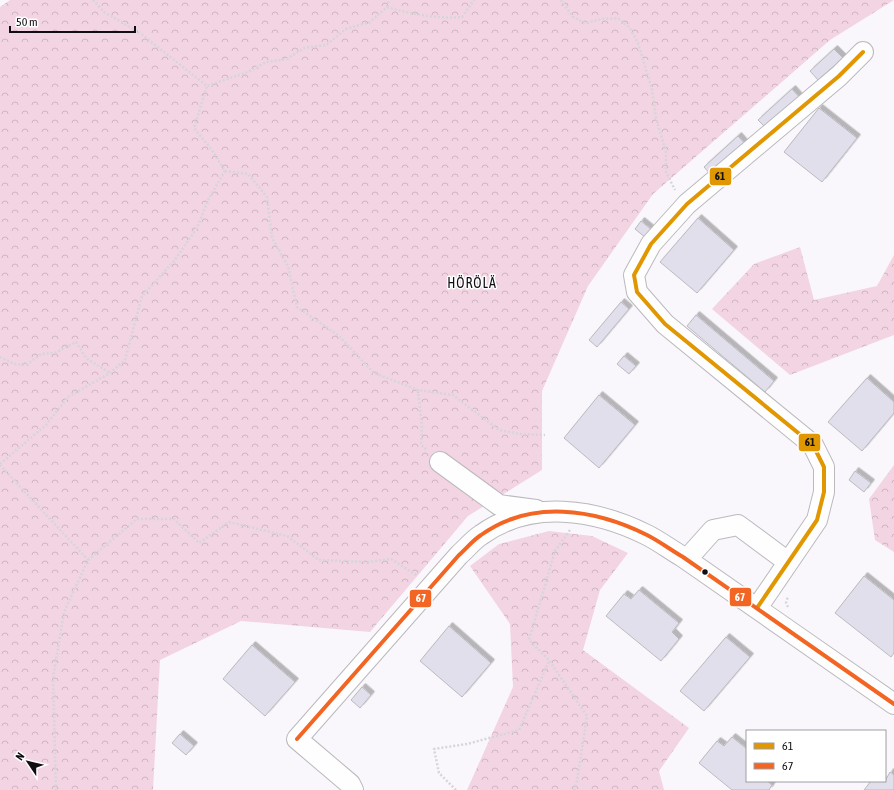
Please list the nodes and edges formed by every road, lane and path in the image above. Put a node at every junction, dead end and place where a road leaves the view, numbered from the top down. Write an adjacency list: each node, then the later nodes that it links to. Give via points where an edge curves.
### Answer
1 (92, 0): 7 (path, via 104,12 140,32)
2 (389, 0): 5 (path)
3 (474, 0): 5 (path, via 462,17 450,18 410,14)
4 (560, 0): 9 (path, via 573,17 585,23 618,18 630,28 638,44 652,90 656,118 666,152 666,172 676,194)
5 (387, 7): 7 (path, via 370,22 346,28 326,45 304,48 287,59 266,62 248,72)
6 (864, 52): 9 (street)
7 (207, 86): 8 (path, via 194,128)
8 (225, 171): 11 (path, via 209,198 197,228 174,261 142,296 125,360); 12 (path, via 248,174 267,197 272,238 288,266 297,307 339,336 374,373)
9 (687, 204): 20 (street, via 651,244 634,275 637,292 665,324 813,445 824,467 824,492 817,520)
10 (0, 357): 11 (path, via 14,364 26,365 41,354 55,353 76,342 86,358)
11 (110, 373): 15 (path, via 68,396 46,425)
12 (418, 390): 13 (path, via 453,395 499,430); 14 (path, via 421,445)
13 (545, 435)
14 (440, 462): 16 (street, via 499,505)
15 (0, 464): 18 (path)
16 (546, 511): 19 (street, via 566,511 618,523 647,535); 21 (street, via 525,514 481,534)
17 (571, 528): 23 (path, via 555,551 529,640)
18 (88, 560): 21 (path, via 137,519 174,520 199,543 229,522 287,536 319,560 367,562 391,559); 25 (path, via 64,612 54,678)
19 (687, 560): 20 (street, via 713,530 738,525); 22 (street)
20 (788, 562): 22 (street)
21 (433, 585): 26 (street, via 297,740 350,784)
22 (757, 608): 24 (street)
23 (549, 660): 27 (path, via 519,730 467,744 434,749 439,773); 28 (path, via 587,716)
24 (894, 704)
25 (56, 790)
26 (353, 790)
27 (456, 790)
28 (574, 790)

